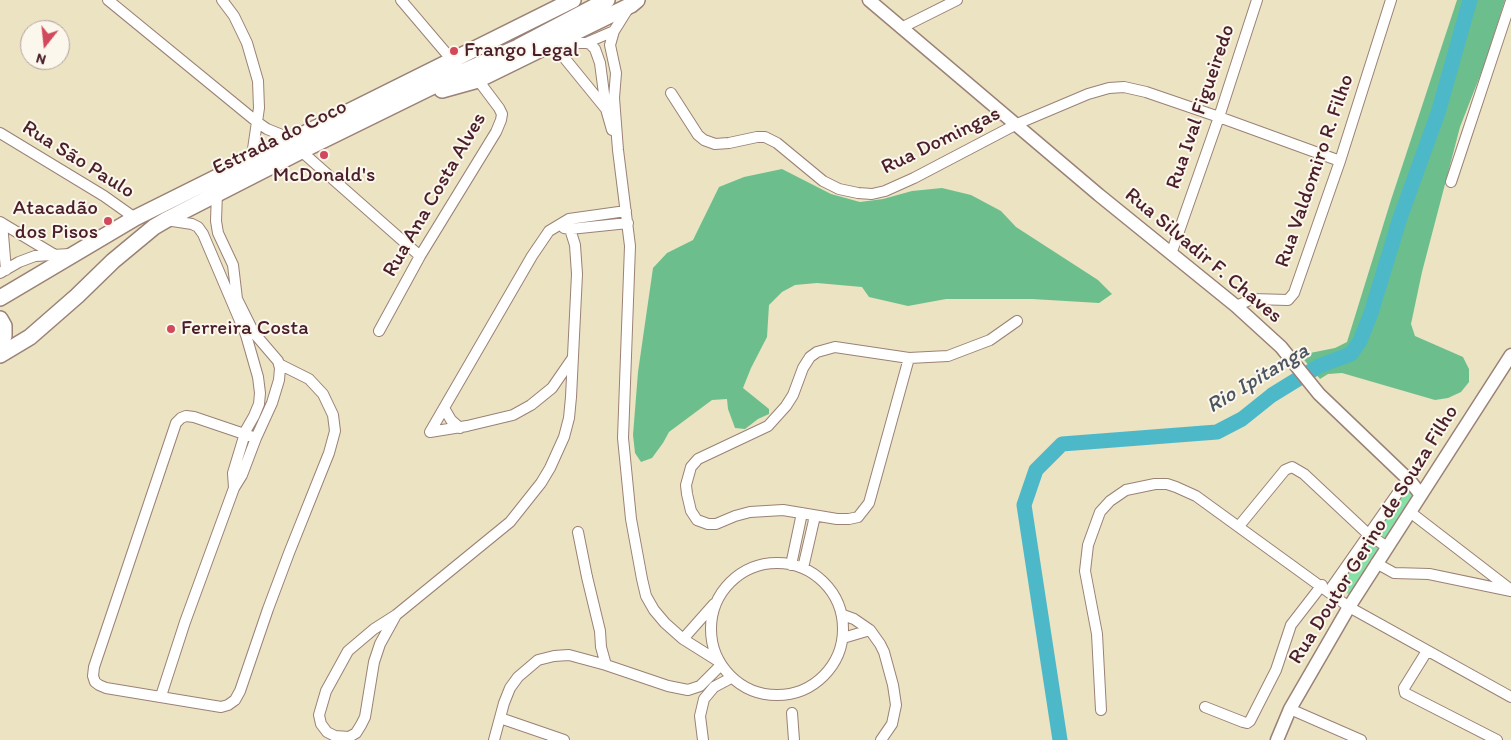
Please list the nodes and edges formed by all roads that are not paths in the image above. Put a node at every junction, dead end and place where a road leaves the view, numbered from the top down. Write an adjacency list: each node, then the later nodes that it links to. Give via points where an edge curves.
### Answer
1 (108, 0): 24 (street)
2 (222, 0): 24 (street, via 247,43 258,81)
3 (401, 0): 18 (street)
4 (552, 0): 13 (highway)
5 (573, 0): 13 (highway, Estrada do Coco)
6 (607, 0): 21 (highway, Estrada do Coco)
7 (869, 0): 14 (main road, Rua Silvadir F. Chaves)
8 (957, 0): 14 (street)
9 (1257, 0): 23 (street, Rua Ival Figueiredo)
10 (1391, 0): 30 (street, Rua Valdomiro R. Filho)
11 (1511, 1): 31 (street)
12 (634, 3): 15 (street); 16 (highway)
13 (532, 20): 18 (highway, Estrada do Coco)
14 (901, 28): 25 (main road, Rua Silvadir F. Chaves)
15 (614, 32): 17 (street); 28 (street, via 610,45 616,73 614,98)
16 (554, 43): 17 (street); 19 (highway); 22 (street)
17 (586, 43): 22 (street, via 595,49 600,63)
18 (452, 60): 27 (highway, Estrada do Coco)
19 (478, 80): 21 (highway); 44 (street, Rua Ana Costa Alves, via 499,108 501,120)
20 (671, 93): 25 (street, Rua Domingas, via 704,140 715,144 766,137 823,181 840,189 872,194 914,178)
21 (407, 100): 27 (highway, Estrada do Coco)
22 (606, 109): 28 (street)
23 (1219, 117): 25 (street, via 1124,87 1088,94); 30 (street); 42 (street, Rua Ival Figueiredo)
24 (256, 122): 27 (street); 29 (street)
25 (1017, 124): 42 (main road, Rua Silvadir F. Chaves)
26 (0, 133): 34 (street, Rua São Paulo)
27 (297, 145): 29 (highway, Estrada do Coco); 32 (highway, Estrada do Coco); 44 (street)
28 (618, 150): 33 (street)
29 (249, 161): 34 (highway, Estrada do Coco)
30 (1340, 161): 47 (street, Rua Valdomiro R. Filho, via 1291,298 1282,301 1252,299)
31 (1451, 182)
32 (217, 192): 35 (highway, Estrada do Coco); 39 (street, via 216,222)
33 (626, 211): 37 (street); 38 (street)
34 (135, 218): 41 (highway, Estrada do Coco)
35 (166, 220): 40 (street, via 198,227); 54 (highway, Estrada do Coco, via 113,261 30,336)
36 (1, 222): 43 (street); 45 (street)
37 (575, 223): 38 (street); 56 (street, via 577,274); 62 (street, via 556,226 543,238)
38 (628, 223): 89 (street, via 630,246 623,438 631,519 646,596 665,623)
39 (225, 246): 40 (street); 52 (street, via 233,265 237,299)
40 (211, 252): 53 (street)
41 (76, 254): 43 (street); 46 (highway, Estrada do Coco)
42 (1170, 254): 47 (main road, Rua Silvadir F. Chaves)
43 (55, 255): 45 (street, via 35,256)
44 (420, 256): 50 (street, Rua Ana Costa Alves)
45 (3, 272)
46 (0, 298)
47 (1236, 306): 67 (main road, Rua Silvadir F. Chaves, via 1281,347 1319,394)
48 (0, 320): 51 (highway, via 4,336)
49 (1017, 321): 55 (street, via 990,340 948,356)
50 (379, 332)
51 (0, 344)
52 (262, 344): 53 (street); 58 (street, via 274,356)
53 (251, 350): 59 (street)
54 (0, 356)
55 (909, 358): 71 (street, via 835,347 817,352 803,368 786,406 768,426 698,458 688,475 686,485 691,511 703,523 716,524 765,510); 72 (street, via 869,503 858,516 849,519)
56 (572, 359): 60 (street); 61 (street)
57 (1509, 363): 66 (main road, Rua Doutor Gerino de Souza Filho)
58 (279, 369): 59 (street, via 272,379); 65 (street, via 277,390); 98 (street, via 309,379 324,394 333,415 335,431 329,453 235,700 221,707)
59 (258, 377): 64 (street, via 259,404)
60 (552, 388): 61 (street, via 563,387); 63 (street, via 531,406 513,415)
61 (572, 392): 84 (street, via 569,418 558,450 541,483 510,522)
62 (444, 408): 63 (street); 63 (street, via 430,432)
63 (460, 428)
64 (245, 434): 65 (street); 68 (street, via 233,473); 98 (street, via 186,416 176,423 94,667 93,676 99,685)
65 (256, 438): 68 (street, via 240,481)
66 (1429, 482): 67 (main road); 69 (main road, Rua Doutor Gerino de Souza Filho)
67 (1407, 483): 69 (main road, Rua Silvadir F. Chaves); 75 (street)
68 (234, 488): 98 (street)
69 (1421, 495): 70 (main road, Rua Doutor Gerino de Souza Filho)
70 (1410, 512): 76 (main road, Rua Doutor Gerino de Souza Filho); 81 (street)
71 (802, 513): 72 (street); 78 (street)
72 (815, 516): 79 (street)
73 (1239, 526): 75 (street, via 1285,470 1294,468); 80 (street); 103 (street, via 1186,490 1167,484 1126,490 1100,512 1088,545 1085,571 1097,634)
74 (578, 532): 91 (street)
75 (1368, 534): 76 (street); 80 (street)
76 (1387, 547): 77 (main road, Rua Doutor Gerino de Souza Filho)
77 (1376, 563): 81 (street, via 1394,573 1430,574); 83 (main road, Rua Doutor Gerino de Souza Filho)
78 (791, 565): 79 (street); 82 (street, via 773,563 756,566 726,586)
79 (803, 568): 85 (street, via 823,582 836,598)
80 (1325, 588): 83 (street); 101 (street, via 1291,625 1276,670 1250,721 1243,722)
81 (1511, 590)
82 (716, 601): 89 (street); 94 (street, via 710,621 711,642)
83 (1349, 607): 92 (street); 102 (main road, Rua Doutor Gerino de Souza Filho)
84 (396, 615): 87 (street); 90 (street)
85 (843, 615): 86 (street); 88 (street)
86 (870, 630): 88 (street); 110 (street, via 884,652 894,685 896,705 892,724)
87 (366, 635): 90 (street); 90 (street, via 348,651 326,691 319,715 327,732 349,737 361,725)
88 (843, 638): 96 (street, via 837,658 826,675 809,688 789,695 768,696 748,690)
89 (683, 639): 94 (street)
90 (380, 646)
91 (602, 647): 93 (street); 95 (street)
92 (1426, 650): 99 (street); 113 (street, via 1404,688 1405,693)
93 (593, 661): 95 (street); 105 (street, via 569,655 538,660 510,688)
94 (720, 663): 96 (street); 97 (street, via 700,686)
95 (606, 665): 97 (street)
96 (731, 678): 100 (street, via 708,692)
97 (688, 690): 100 (street)
98 (161, 696)
99 (1511, 697)
100 (702, 704): 108 (street)
101 (1205, 707)
102 (1290, 709): 111 (main road, Rua Doutor Gerino de Souza Filho); 112 (street)
103 (1101, 710)
104 (792, 713): 109 (street)
105 (500, 718): 106 (street); 107 (street)
106 (494, 740)
107 (564, 740)
108 (703, 740)
109 (794, 740)
110 (881, 740)
111 (1277, 740)
112 (1361, 740)
113 (1496, 740)

